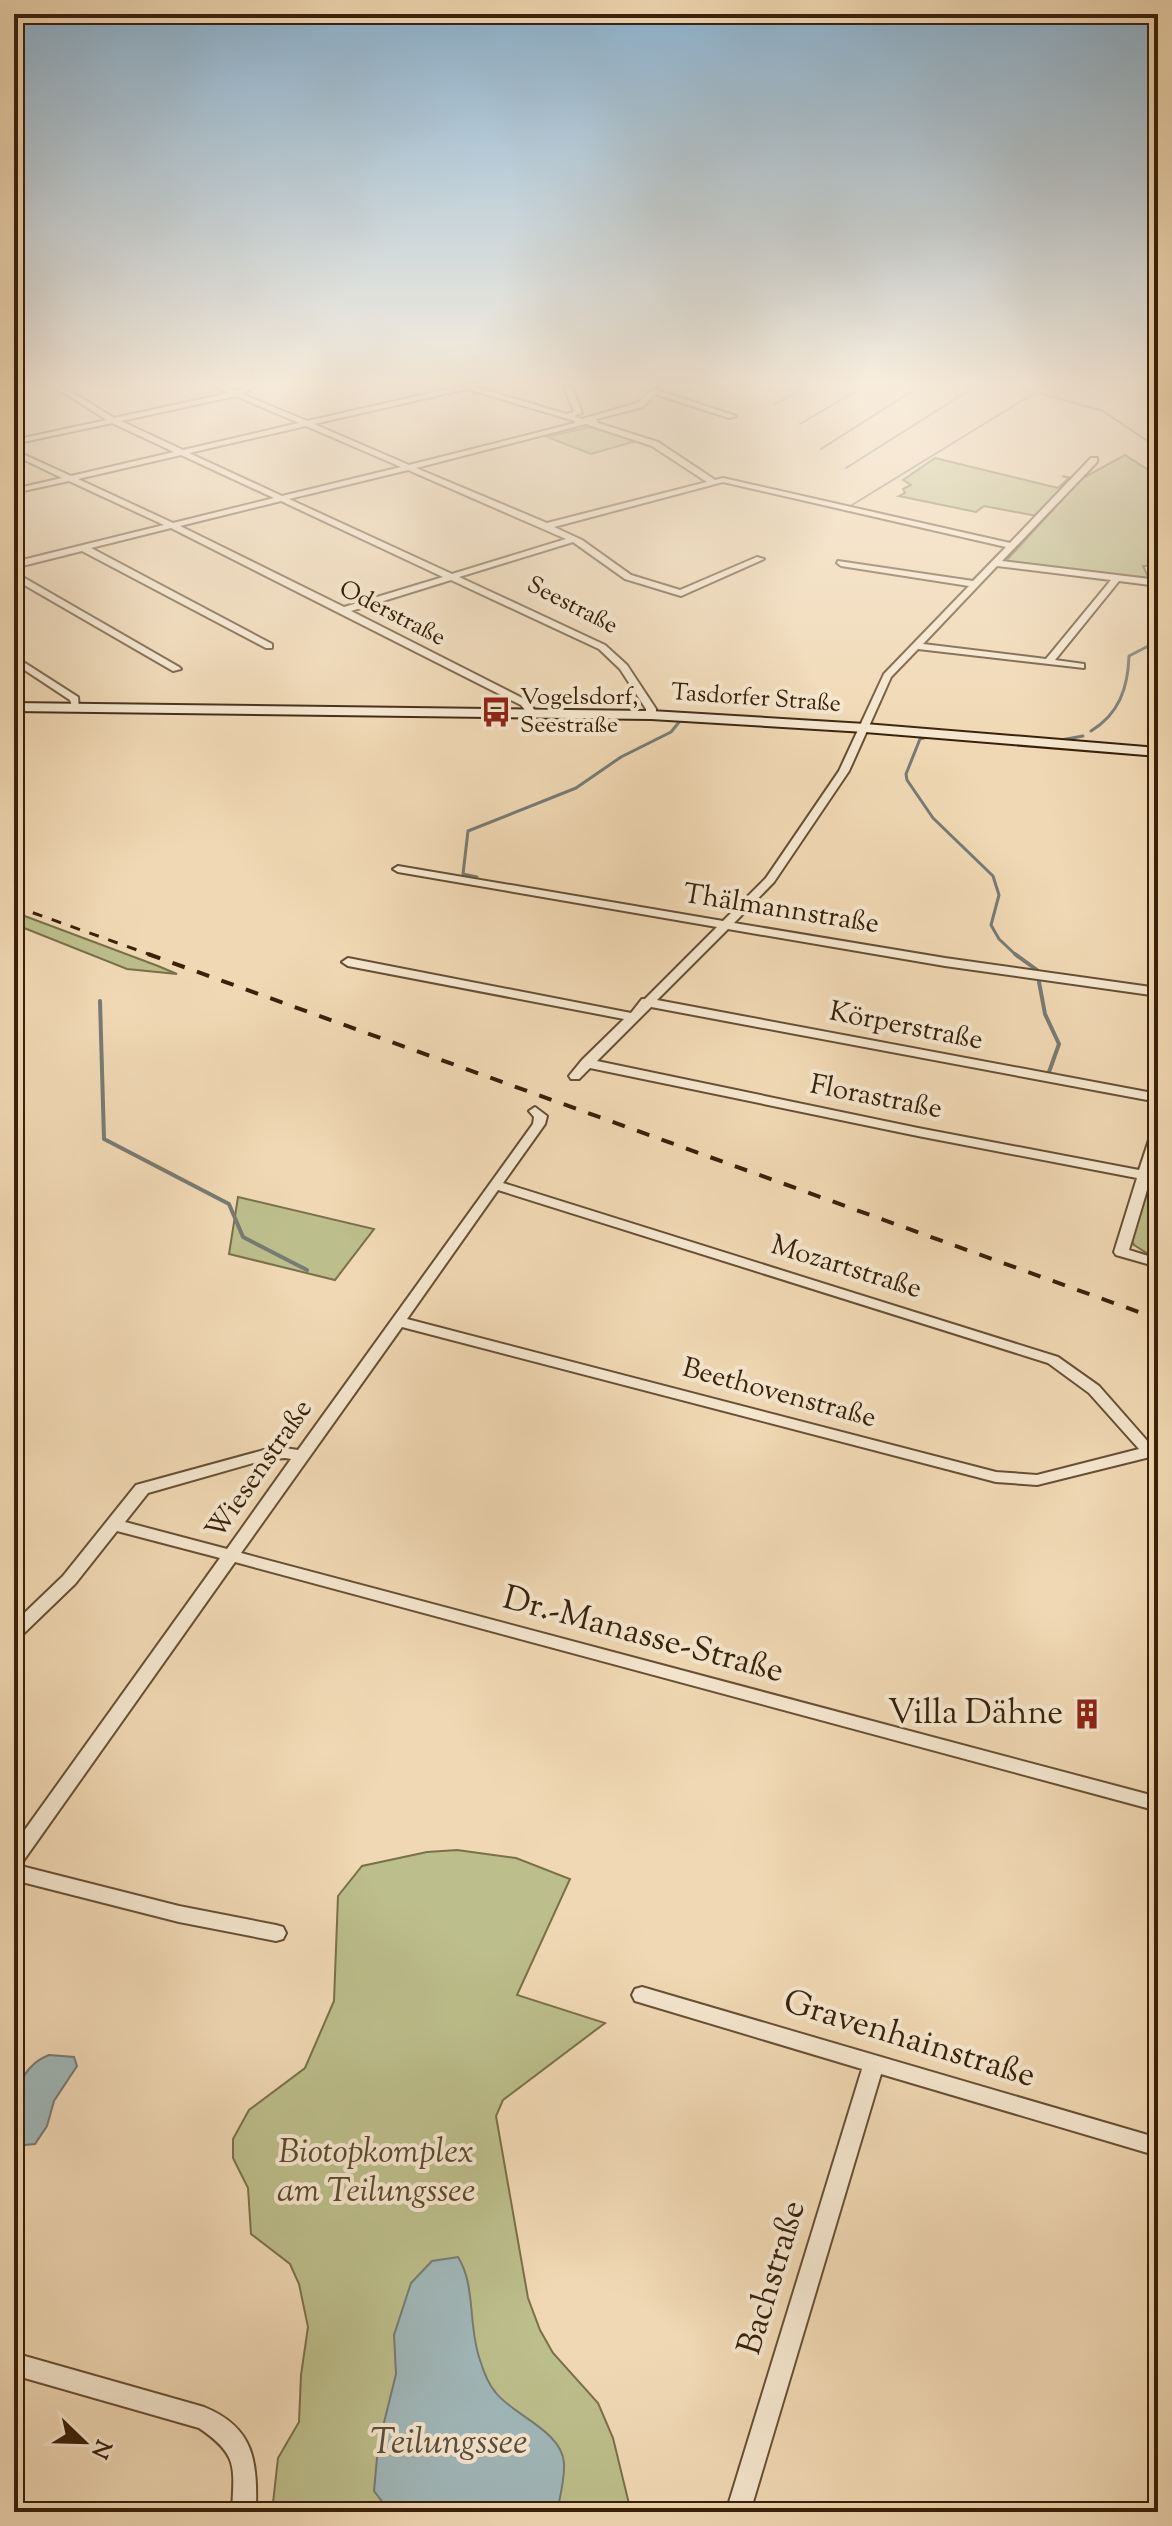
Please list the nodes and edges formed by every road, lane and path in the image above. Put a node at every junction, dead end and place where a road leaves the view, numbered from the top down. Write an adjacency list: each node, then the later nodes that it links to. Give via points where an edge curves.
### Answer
1 (118, 502): 8 (street, Oderstraße)
2 (270, 502): 8 (street)
3 (288, 502): 18 (street, Seestraße)
4 (489, 502): 9 (street)
5 (635, 502): 9 (street)
6 (819, 502): 11 (street)
7 (1056, 502): 11 (street)
8 (172, 526): 12 (street); 22 (street, Oderstraße)
9 (546, 526): 10 (street)
10 (574, 539): 13 (street, via 628,577 681,593); 18 (street)
11 (1010, 545): 15 (street)
12 (84, 548): 16 (street); 23 (street)
13 (760, 559)
14 (841, 563): 21 (street)
15 (993, 563): 19 (street); 21 (street)
16 (14, 565)
17 (14, 575): 28 (street)
18 (452, 577): 22 (street); 32 (street, Seestraße, via 610,652 635,683)
19 (1116, 579): 20 (street); 26 (street)
20 (1158, 583)
21 (974, 584): 24 (street)
22 (342, 611): 31 (street, Oderstraße, via 525,703)
23 (269, 646)
24 (915, 646): 26 (street); 33 (street, via 887,676)
25 (14, 659): 30 (street, via 75,699)
26 (1049, 662): 27 (street)
27 (1081, 666)
28 (176, 669)
29 (14, 707): 30 (main road, Tasdorfer Straße)
30 (76, 707): 31 (main road, Tasdorfer Straße)
31 (531, 712): 32 (main road, Tasdorfer Straße)
32 (651, 715): 33 (main road, Tasdorfer Straße)
33 (865, 728): 34 (main road, Tasdorfer Straße); 36 (street, via 844,771 778,870)
34 (1158, 752)
35 (398, 869): 36 (street, Thälmannstraße)
36 (724, 925): 38 (street, Thälmannstraße); 39 (street)
37 (348, 962): 40 (street)
38 (1158, 992)
39 (646, 1002): 40 (street); 43 (street, Körperstraße)
40 (631, 1017): 41 (street)
41 (586, 1063): 42 (street); 46 (street, Florastraße)
42 (575, 1076)
43 (1158, 1098)
44 (535, 1111): 47 (street, Wiesenstraße, via 541,1116 539,1124)
45 (1158, 1131): 46 (street)
46 (1151, 1176): 48 (street, via 1121,1252)
47 (495, 1185): 49 (street, Wiesenstraße); 50 (street, Mozartstraße, via 1053,1360 1099,1392)
48 (1158, 1263)
49 (397, 1321): 50 (street, Beethovenstraße, via 996,1477 1037,1480); 51 (street, Wiesenstraße)
50 (1154, 1454)
51 (300, 1456): 52 (street, via 264,1455 156,1483 142,1489); 53 (street, Wiesenstraße)
52 (113, 1524): 53 (street, Dr.-Manasse-Straße); 54 (street, via 69,1580)
53 (230, 1556): 55 (street, Dr.-Manasse-Straße); 56 (street, Wiesenstraße)
54 (14, 1633)
55 (1158, 1804)
56 (14, 1859)
57 (14, 1872): 58 (street)
58 (276, 1933)
59 (642, 1995): 60 (street, Gravenhainstraße)
60 (874, 2064): 61 (street, Gravenhainstraße); 64 (street, Bachstraße)
61 (1158, 2147)
62 (14, 2364): 63 (street, via 204,2418 230,2434 245,2465)
63 (244, 2512)
64 (738, 2512)

